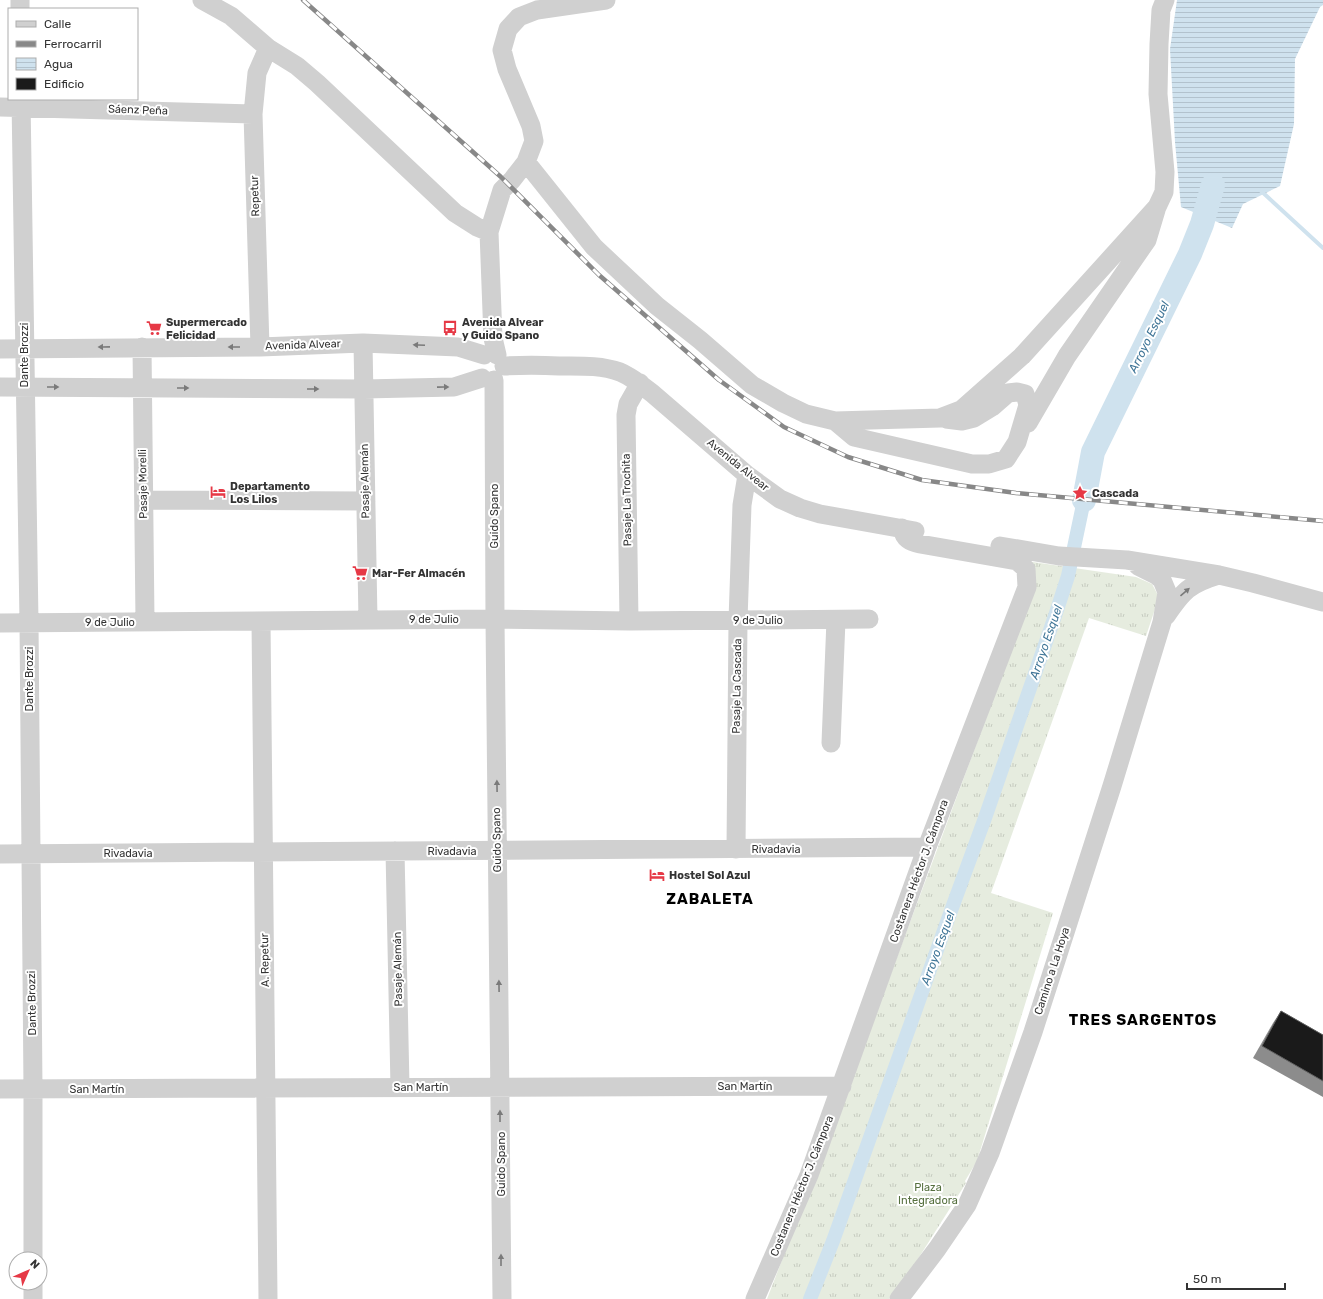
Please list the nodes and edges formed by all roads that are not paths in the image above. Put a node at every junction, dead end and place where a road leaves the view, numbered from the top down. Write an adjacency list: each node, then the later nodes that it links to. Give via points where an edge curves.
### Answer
1 (202, 0): 4 (street, via 231,16)
2 (606, 0): 8 (street, Guido Spano, via 537,10 519,17 508,30 502,50 534,141)
3 (1165, 0): 9 (street, via 1161,10 1158,44 1158,94 1166,172 1164,192)
4 (268, 48): 7 (street, Repetur, via 257,73); 10 (street, via 317,83 455,213 472,225)
5 (21, 103): 6 (street, Sáenz Peña); 7 (street, Sáenz Peña); 14 (street, Dante Brozzi)
6 (0, 107)
7 (252, 114): 13 (street, Repetur)
8 (526, 162): 10 (street, Guido Spano, via 502,190); 23 (street, via 594,247 657,306 752,385 806,414)
9 (1157, 207): 22 (street, via 1022,356 961,410); 24 (street, via 1148,240 1067,356)
10 (489, 232): 16 (street, Guido Spano)
11 (363, 343): 13 (street, Avenida Alvear); 16 (street, Avenida Alvear, one-way to 11, via 458,347); 21 (street, Pasaje Alemán)
12 (142, 347): 13 (street, Avenida Alvear, one-way to 12); 14 (street, Avenida Alvear, one-way to 14); 20 (street, Pasaje Morelli)
13 (260, 347)
14 (24, 348): 15 (street, Avenida Alvear); 19 (street, Dante Brozzi)
15 (0, 349)
16 (492, 361): 17 (street, Avenida Alvear, via 519,365 608,368); 21 (street, Avenida Alvear, one-way to 16, via 454,387); 32 (street, Guido Spano)
17 (640, 383): 25 (street, Avenida Alvear); 38 (street, Pasaje La Trochita, via 628,404 626,415)
18 (0, 387): 19 (street, Avenida Alvear)
19 (24, 387): 20 (street, Avenida Alvear, one-way to 20); 39 (street, Dante Brozzi)
20 (142, 388): 21 (street, Avenida Alvear, one-way to 21); 26 (street, Pasaje Morelli)
21 (364, 389): 27 (street, Pasaje Alemán)
22 (940, 418): 23 (street); 24 (street, via 962,421 974,418 1008,394 1025,394 1028,405)
23 (835, 421): 24 (street, via 854,436 972,464 989,464 1006,459)
24 (1017, 442)
25 (747, 475): 28 (street, Avenida Alvear, via 780,499 800,508 820,514); 35 (street, Pasaje La Cascada, via 742,505)
26 (144, 500): 27 (street); 40 (street, Pasaje Morelli)
27 (366, 502): 34 (street, Pasaje Alemán)
28 (902, 528): 29 (street, Avenida Alvear, via 1059,556); 44 (street, Costanera Héctor J. Cámpora, via 903,534 912,542 1017,561 1026,569 1026,587)
29 (1118, 560): 30 (street); 41 (street, Camino a La Hoya, via 1156,575 1162,580 1168,592)
30 (1219, 575): 31 (street); 41 (street, Camino a La Hoya, one-way to 30, via 1179,597 1189,588)
31 (1323, 602)
32 (495, 619): 34 (street, 9 de Julio); 38 (street, 9 de Julio); 47 (street, Guido Spano, one-way to 32)
33 (869, 619): 36 (street, 9 de Julio)
34 (368, 620): 37 (street, 9 de Julio)
35 (738, 620): 36 (street, 9 de Julio); 38 (street, 9 de Julio); 45 (street, Pasaje La Cascada)
36 (836, 620): 43 (street)
37 (261, 621): 40 (street, 9 de Julio); 48 (street, A. Repetur)
38 (629, 621)
39 (29, 622): 40 (street, 9 de Julio); 42 (street, 9 de Julio); 50 (street, Dante Brozzi)
40 (145, 622)
41 (1162, 622): 61 (street, Camino a La Hoya, via 1047,987 990,1153 968,1205)
42 (0, 623)
43 (831, 743)
44 (927, 847): 45 (street, Rivadavia); 52 (street, Costanera Héctor J. Cámpora)
45 (736, 849): 47 (street, Rivadavia)
46 (395, 851): 47 (street, Rivadavia); 48 (street, Rivadavia); 53 (street, Pasaje Alemán)
47 (498, 851): 51 (street, Guido Spano, one-way to 47)
48 (264, 852): 50 (street, Rivadavia); 54 (street, A. Repetur)
49 (0, 854): 50 (street, Rivadavia)
50 (30, 854): 56 (street, Dante Brozzi)
51 (500, 1086): 52 (street, San Martín); 53 (street, San Martín); 59 (street, Guido Spano, one-way to 51)
52 (842, 1086): 60 (street, Costanera Héctor J. Cámpora, via 809,1175)
53 (400, 1087): 54 (street, San Martín)
54 (266, 1088): 56 (street, San Martín); 58 (street, A. Repetur)
55 (0, 1089): 56 (street, San Martín)
56 (33, 1089): 57 (street, Dante Brozzi)
57 (33, 1251)
58 (268, 1299)
59 (502, 1299)
60 (754, 1299)
61 (899, 1299)

